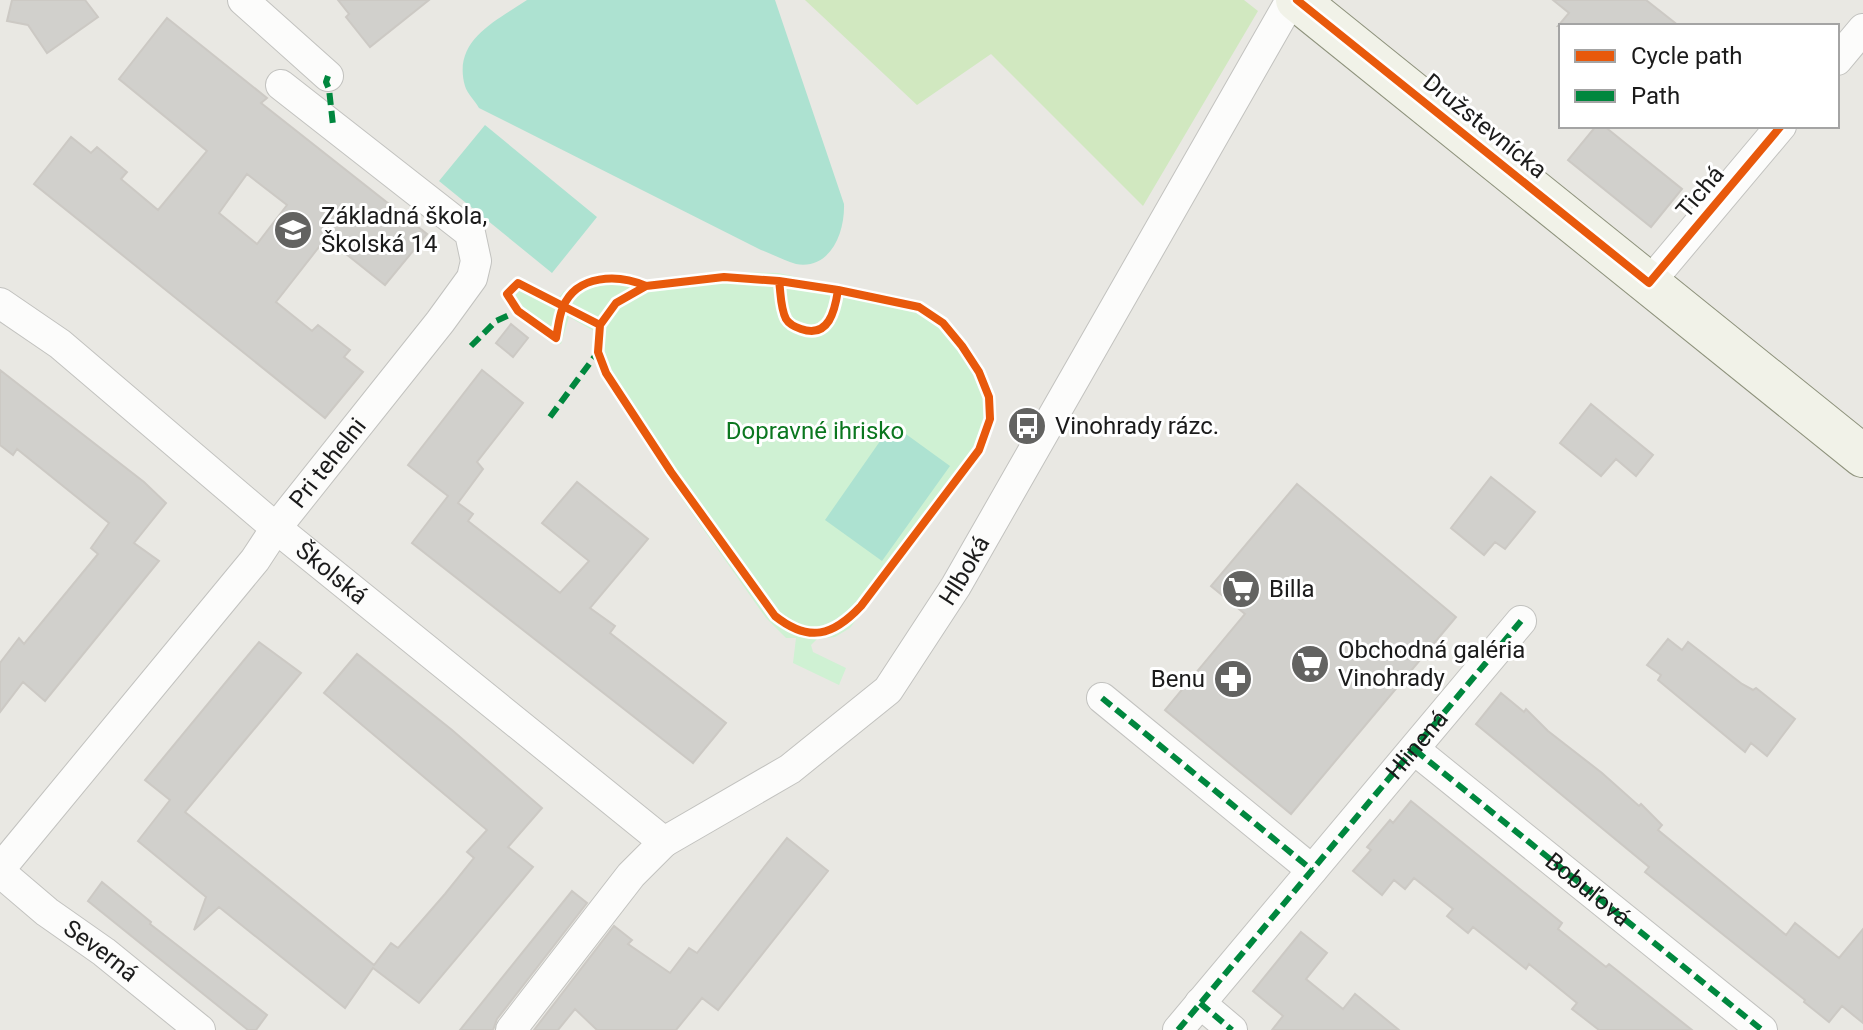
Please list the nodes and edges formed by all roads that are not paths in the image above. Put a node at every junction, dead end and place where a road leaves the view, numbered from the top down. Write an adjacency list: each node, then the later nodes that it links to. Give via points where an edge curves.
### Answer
1 (243, 0): 5 (street)
2 (1294, 0): 8 (main road, Družstevnícka); 15 (street, Hlboká, via 963,574 888,690 790,769)
3 (1863, 29): 4 (street)
4 (1839, 58)
5 (328, 76)
6 (281, 85): 11 (street, Pri tehelni, via 470,233 476,261 472,278 440,322)
7 (1779, 128): 8 (street, Tichá)
8 (1649, 283): 10 (main road, Družstevnícka)
9 (0, 303): 11 (street, Školská, via 60,344)
10 (1863, 456)
11 (276, 528): 15 (street, Školská); 16 (street, Pri tehelni)
12 (1521, 621): 14 (street, Hlinená)
13 (1102, 698): 17 (street)
14 (1415, 750): 17 (street, Hlinená); 23 (street, Bobuľová)
15 (664, 842): 20 (street, Hlboká, via 631,875)
16 (0, 870): 19 (street, Severná)
17 (1312, 870): 18 (street, Hlinená)
18 (1200, 1003): 21 (street, Hlinená); 22 (street)
19 (200, 1030)
20 (511, 1030)
21 (1178, 1030)
22 (1232, 1030)
23 (1762, 1030)

